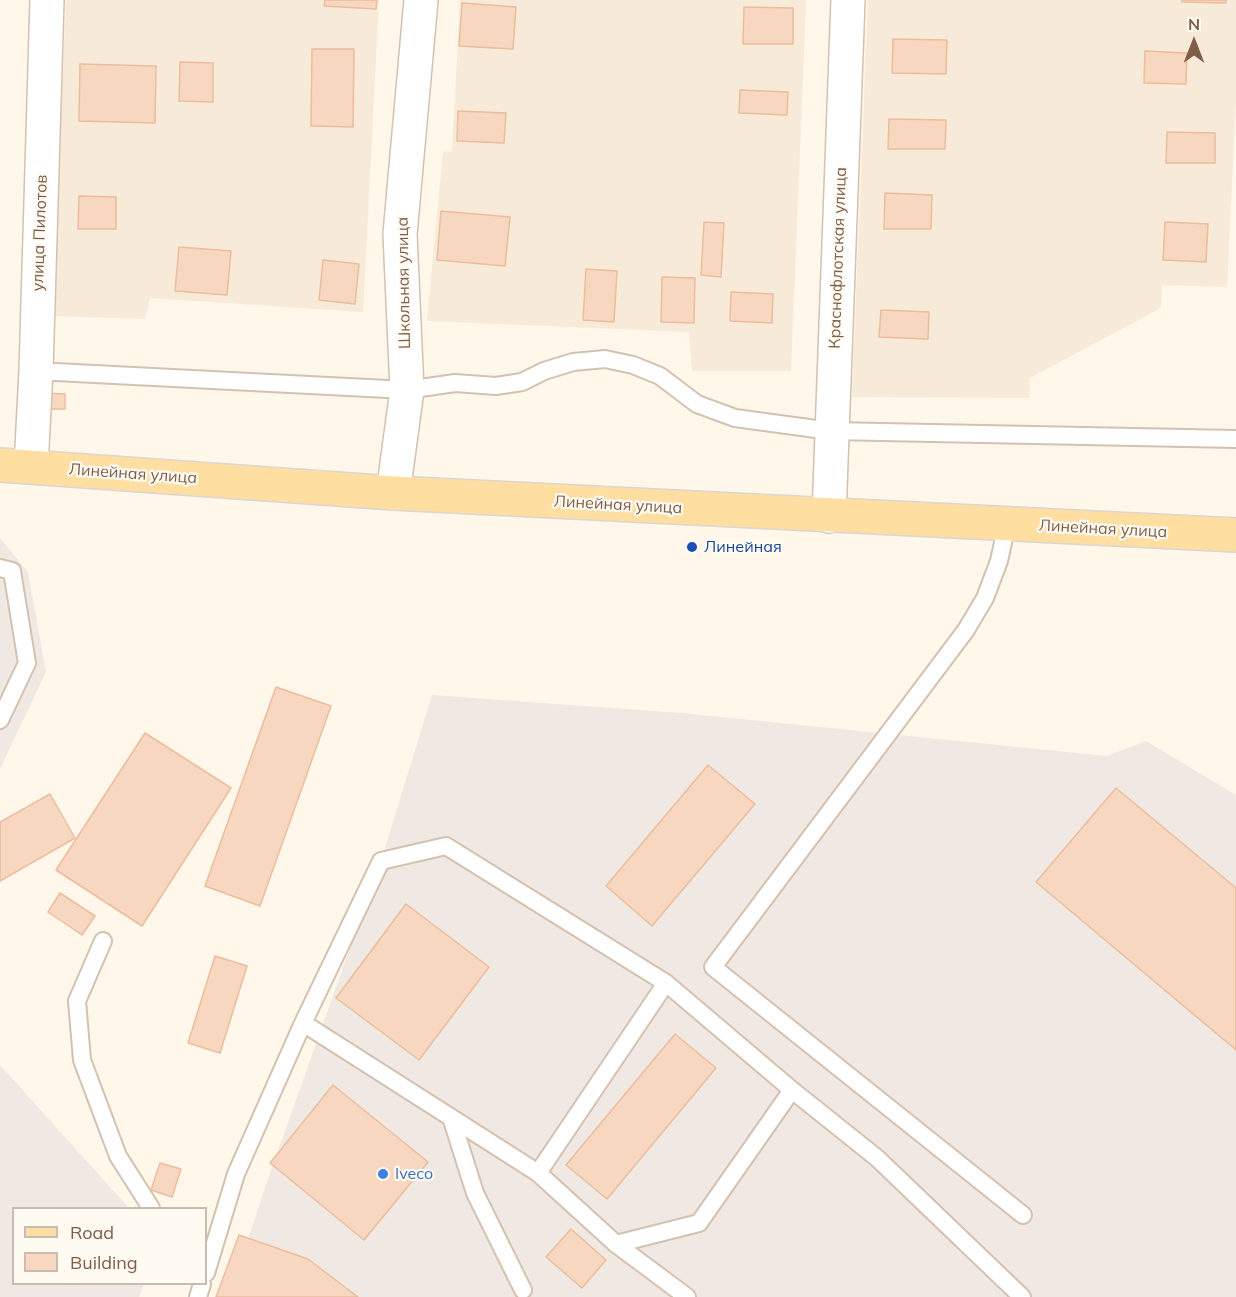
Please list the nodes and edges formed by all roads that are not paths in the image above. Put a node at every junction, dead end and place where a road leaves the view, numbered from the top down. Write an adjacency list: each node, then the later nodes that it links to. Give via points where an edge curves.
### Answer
1 (47, 0): 4 (street, улица Пилотов)
2 (421, 0): 5 (street, Школьная улица, via 400,234)
3 (848, 0): 6 (street, Краснофлотская улица)
4 (36, 372): 5 (lane); 8 (street, улица Пилотов)
5 (407, 390): 6 (lane, via 455,383 496,386 522,382 573,362 605,359 660,376 697,404 735,418); 9 (street, Школьная улица)
6 (831, 431): 7 (lane); 10 (street, Краснофлотская улица)
7 (1236, 439)
8 (15, 466): 9 (main road, Линейная улица)
9 (393, 493): 10 (main road, Линейная улица)
10 (829, 516): 11 (main road, Линейная улица)
11 (1007, 524): 12 (main road, Линейная улица); 22 (lane, via 985,598 966,630 713,967)
12 (1236, 535)
13 (0, 568): 14 (lane, via 12,571 27,663)
14 (0, 720)
15 (103, 941): 21 (lane, via 77,1001 82,1060 118,1156)
16 (666, 983): 17 (lane, via 446,846 381,861); 18 (lane); 20 (lane)
17 (303, 1023): 19 (lane); 24 (lane, via 236,1174)
18 (792, 1090): 23 (lane, via 699,1223); 27 (lane, via 877,1158)
19 (451, 1117): 20 (lane); 25 (lane, via 475,1193)
20 (538, 1173): 23 (lane)
21 (150, 1207)
22 (1023, 1215)
23 (616, 1244): 26 (lane)
24 (207, 1270)
25 (523, 1290)
26 (687, 1297)
27 (1022, 1297)

